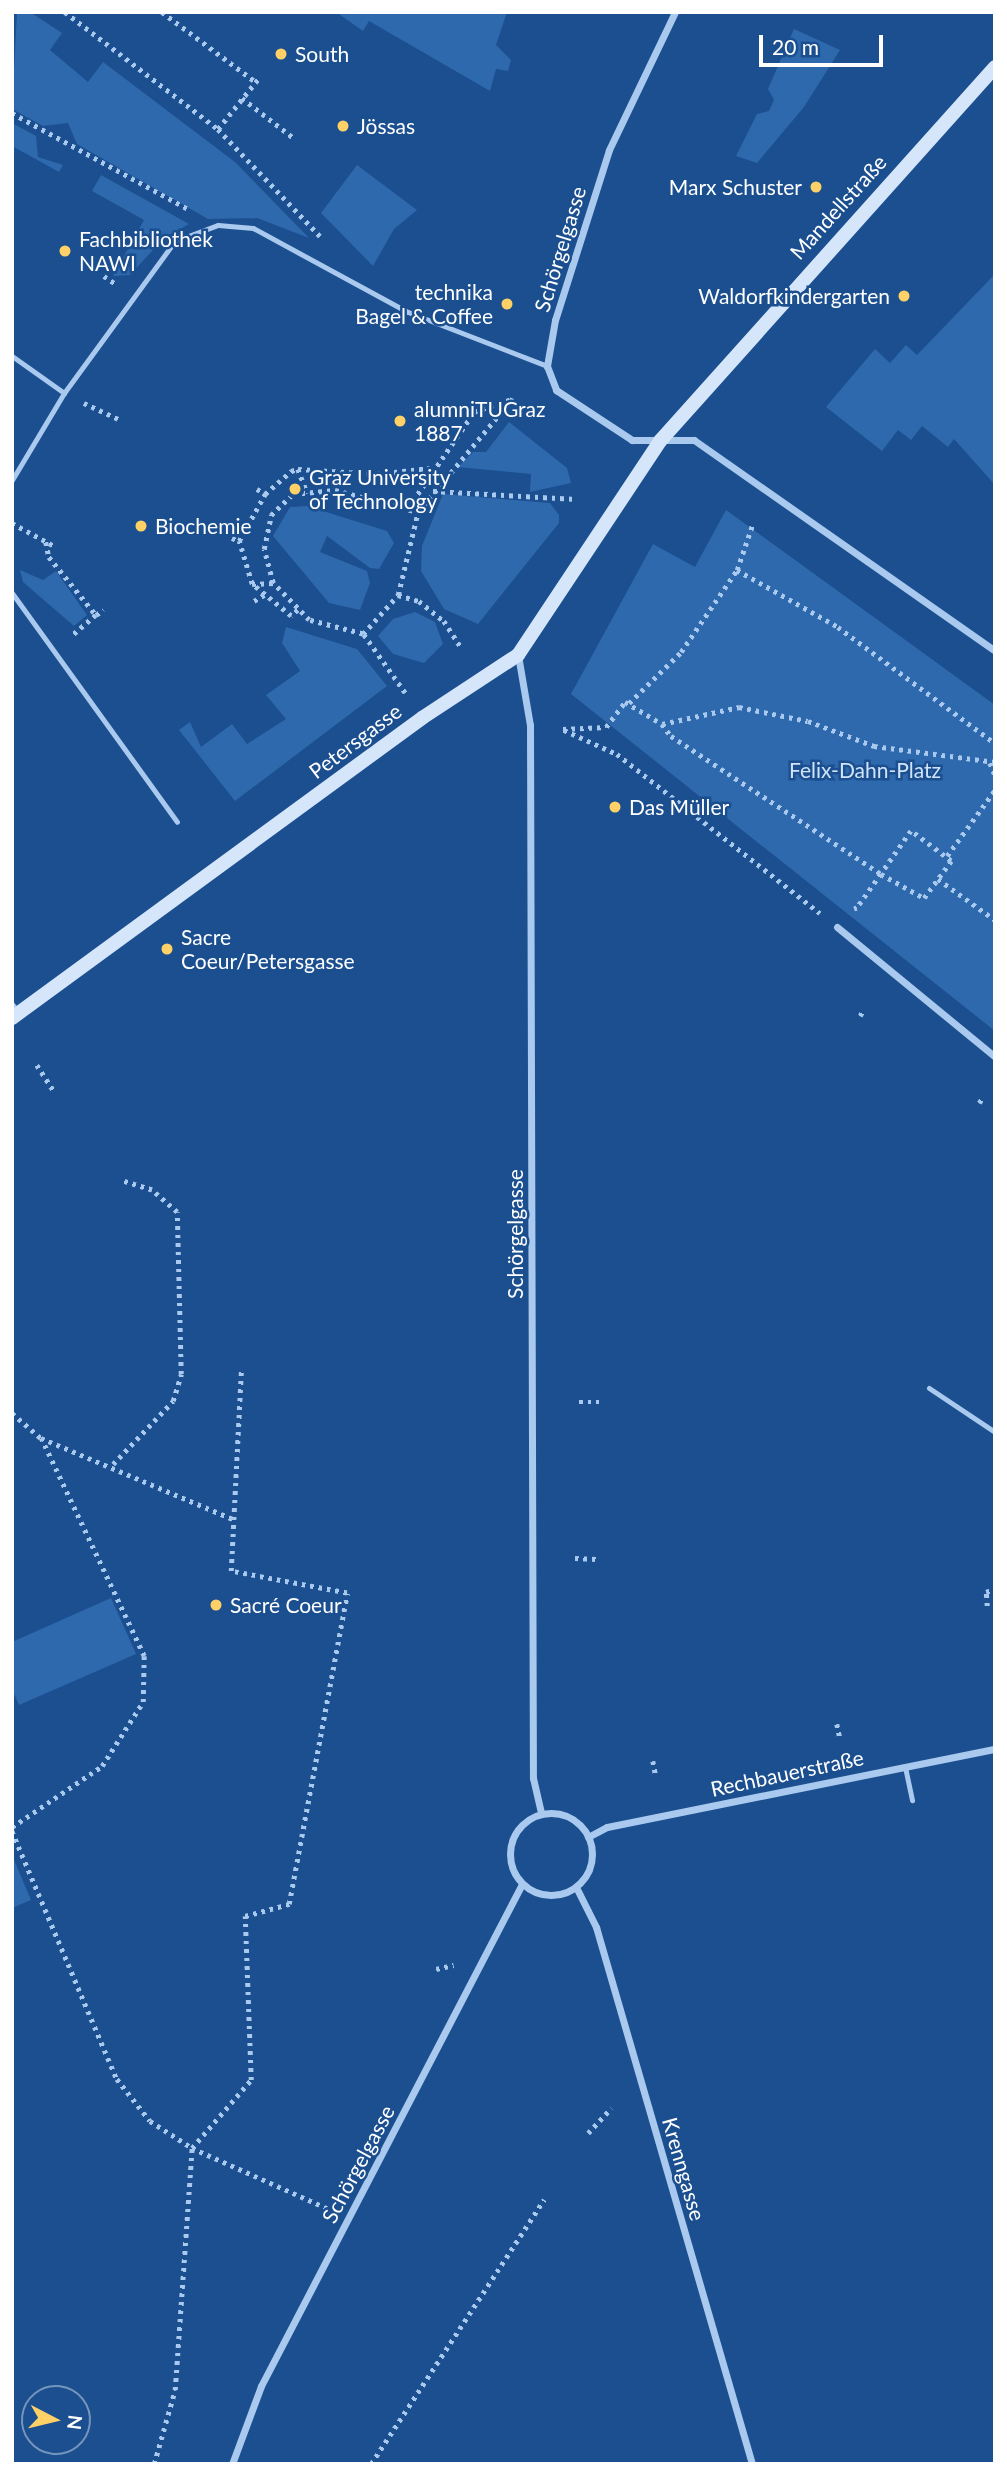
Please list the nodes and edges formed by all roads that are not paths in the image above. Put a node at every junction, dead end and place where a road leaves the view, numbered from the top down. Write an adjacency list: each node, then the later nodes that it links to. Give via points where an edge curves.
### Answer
1 (675, 12): 4 (street, Schörgelgasse, via 609,150 555,320)
2 (995, 66): 6 (main road, Mandellstraße)
3 (12, 356): 5 (lane)
4 (547, 366): 5 (lane, via 408,312 253,228 218,225 176,241); 6 (street, via 556,390 576,408 632,440)
5 (64, 393): 7 (lane)
6 (660, 441): 9 (street, via 694,440); 10 (main road, Petersgasse)
7 (12, 480)
8 (12, 593): 11 (lane)
9 (995, 651)
10 (517, 655): 13 (main road, Petersgasse); 20 (street, Schörgelgasse, via 530,725 533,1778)
11 (177, 822)
12 (834, 924): 14 (street)
13 (15, 1011)
14 (995, 1056)
15 (929, 1388): 16 (lane)
16 (995, 1432)
17 (995, 1749): 18 (street, Rechbauerstraße)
18 (905, 1767): 19 (lane); 21 (street, Rechbauerstraße, via 607,1827)
19 (912, 1800)
20 (541, 1814): 21 (street, via 569,1817); 22 (street, via 517,1829 511,1843)
21 (588, 1837): 23 (street, via 591,1864)
22 (522, 1884): 23 (street, via 548,1896); 24 (street, Schörgelgasse, via 261,2386)
23 (576, 1887): 25 (street, Krenngasse, via 596,1927)
24 (232, 2464)
25 (752, 2464)

